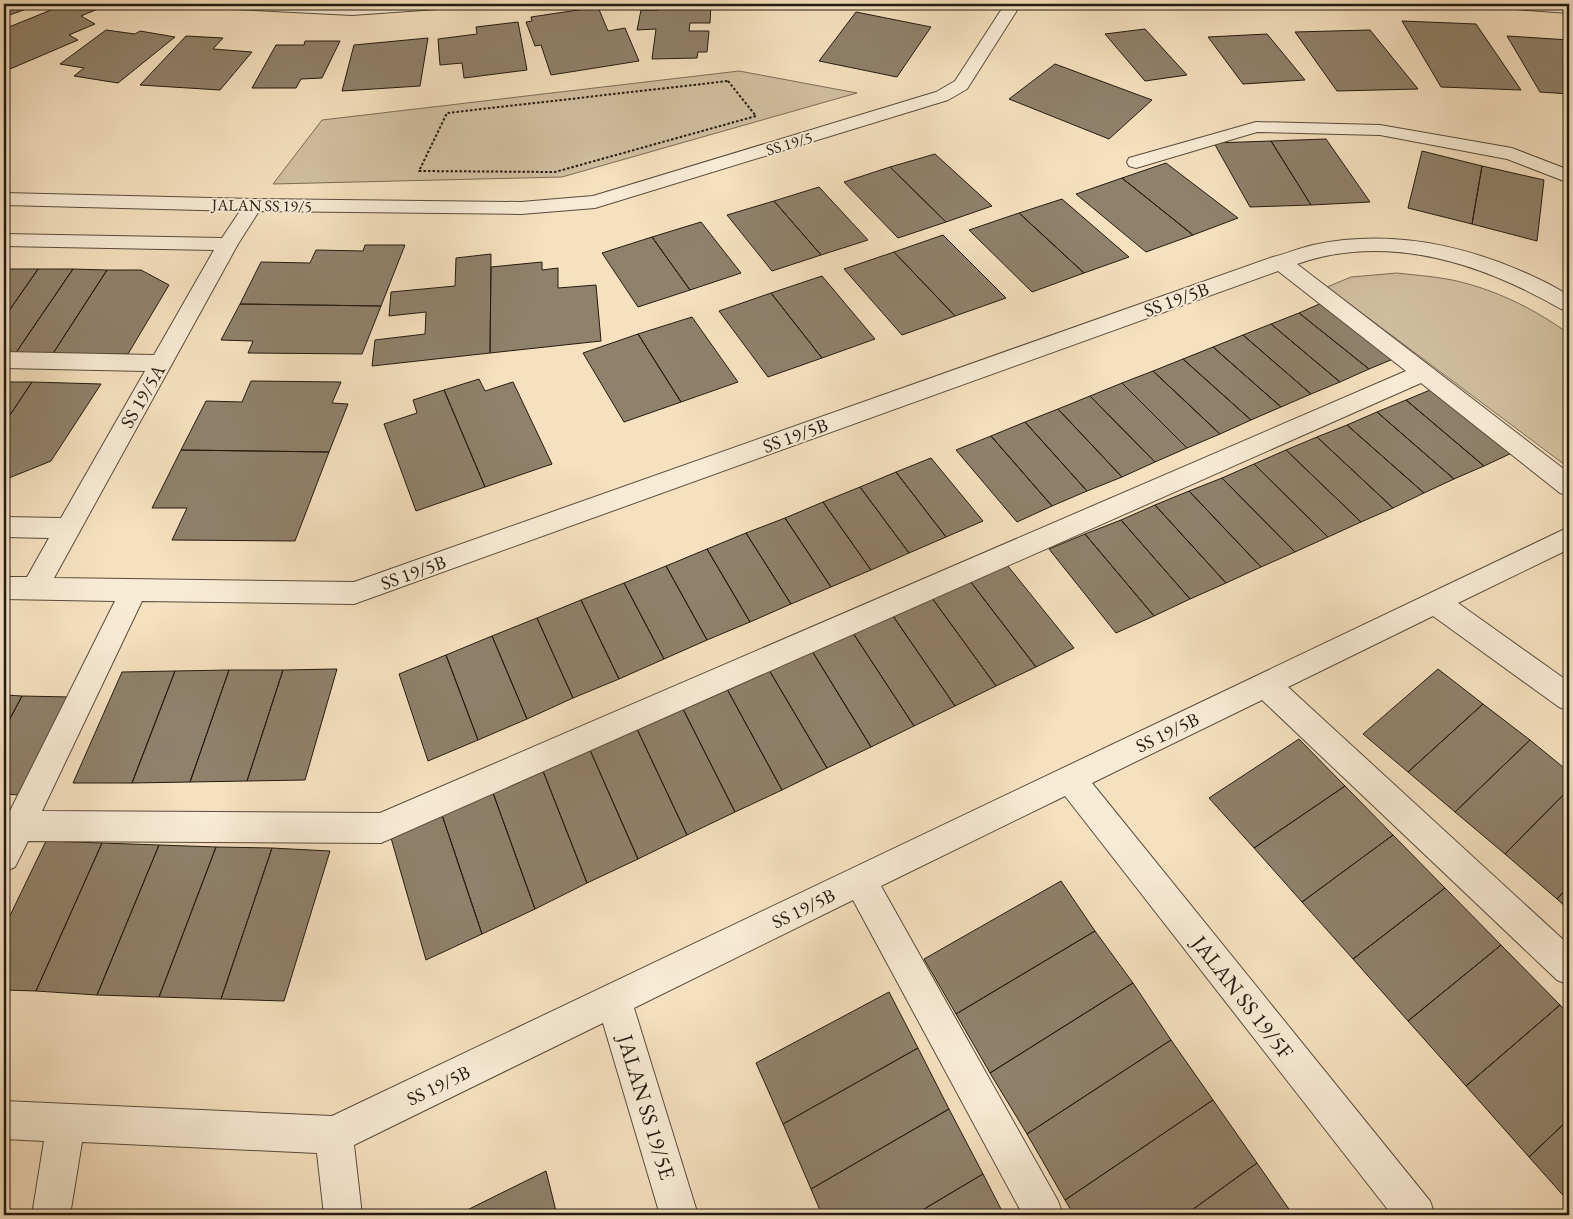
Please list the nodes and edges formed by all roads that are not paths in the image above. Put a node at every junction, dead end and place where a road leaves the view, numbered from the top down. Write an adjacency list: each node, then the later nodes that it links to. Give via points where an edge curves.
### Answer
1 (235, 4): 2 (street, via 352,10)
2 (438, 4)
3 (1013, 4): 10 (street, SS 19/5, via 961,85 942,96 595,202)
4 (1515, 4): 5 (street)
5 (1569, 8)
6 (1136, 162): 7 (street, via 1256,127 1380,130 1512,154)
7 (1569, 177)
8 (4, 199): 9 (street, JALAN SS 19/5)
9 (253, 205): 10 (street, JALAN SS 19/5); 12 (street, SS 19/5A)
10 (521, 208)
11 (4, 240): 12 (street)
12 (228, 244): 16 (street, SS 19/5A)
13 (1280, 262): 14 (street, SS 19/5B, via 1332,248 1367,244 1406,246 1496,267 1545,289); 17 (street); 24 (street, SS 19/5B, via 354,593)
14 (1569, 304)
15 (4, 360): 16 (street)
16 (161, 363): 20 (street, SS 19/5A)
17 (1423, 373): 18 (street); 29 (street, via 381,828)
18 (1569, 486)
19 (4, 527): 20 (street)
20 (66, 528): 23 (street, SS 19/5A)
21 (1569, 537): 25 (street, SS 19/5B)
22 (4, 588): 23 (street, SS 19/5B)
23 (34, 588): 24 (street, SS 19/5B)
24 (134, 590): 29 (street)
25 (1435, 602): 26 (street, SS 19/5B); 27 (street)
26 (1265, 684): 28 (street, SS 19/5B); 32 (street)
27 (1569, 698)
28 (1070, 778): 31 (street, SS 19/5B); 41 (street, JALAN SS 19/5F)
29 (11, 826): 30 (street)
30 (4, 856)
31 (860, 881): 33 (street, SS 19/5B); 40 (street)
32 (1569, 968)
33 (614, 1000): 36 (street, SS 19/5B); 39 (street, JALAN SS 19/5E)
34 (4, 1120): 35 (street, SS 19/5B)
35 (66, 1122): 36 (street, SS 19/5B); 37 (street)
36 (334, 1135): 38 (street)
37 (51, 1215)
38 (343, 1215)
39 (679, 1215)
40 (1044, 1215)
41 (1416, 1215)

